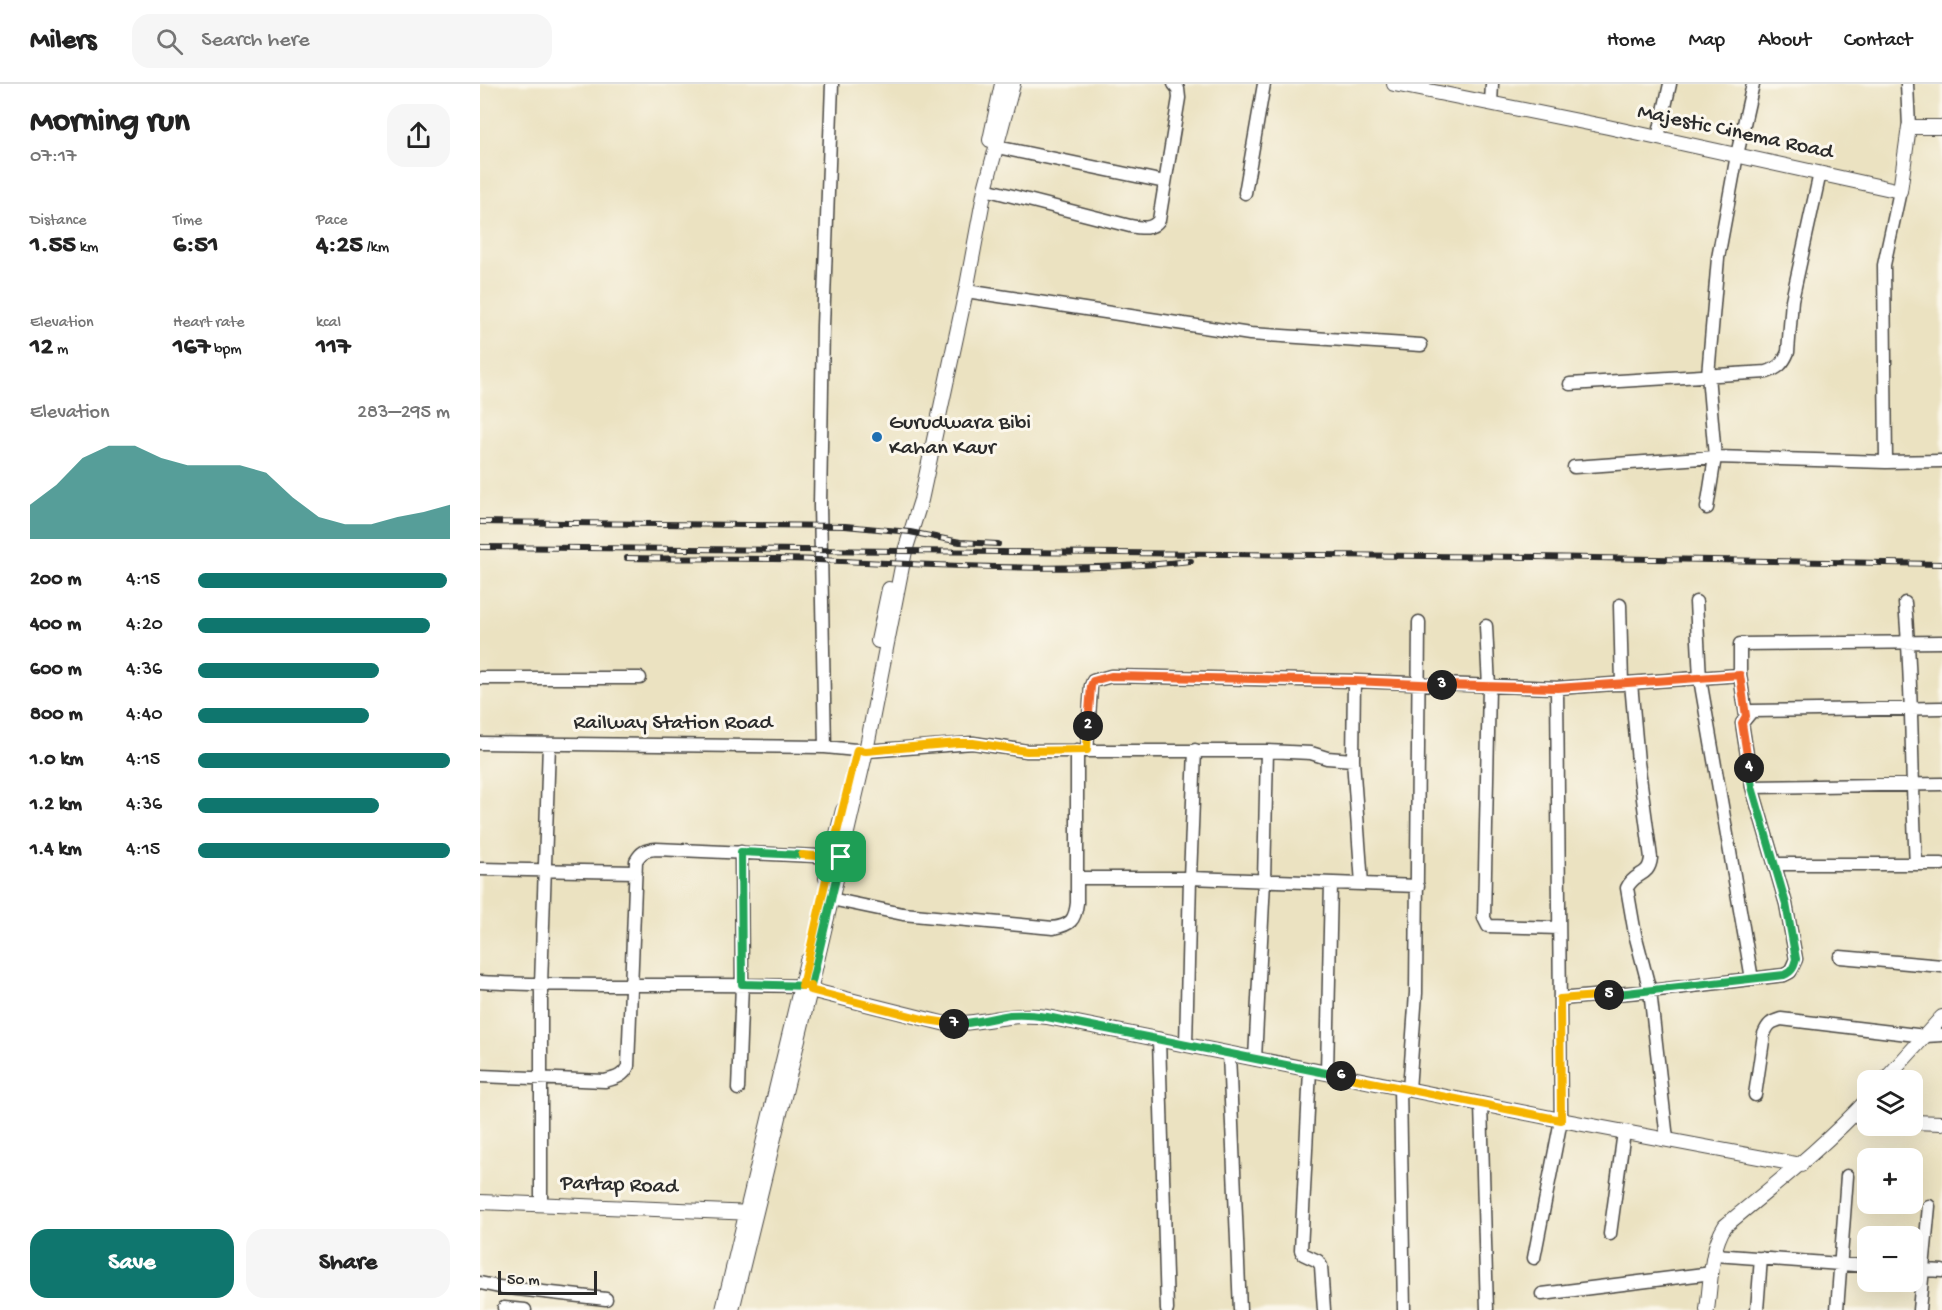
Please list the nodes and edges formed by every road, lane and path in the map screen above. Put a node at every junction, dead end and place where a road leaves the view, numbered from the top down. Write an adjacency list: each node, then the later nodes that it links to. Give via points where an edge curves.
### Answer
1 (832, 84): 52 (street, via 820,505)
2 (1002, 84): 53 (street, via 912,504 884,608)
3 (1013, 84): 15 (street)
4 (1174, 84): 18 (street, via 1179,98)
5 (1264, 84): 21 (street)
6 (1394, 84): 11 (street, Majestic Cinema Road)
7 (1492, 84): 11 (street)
8 (1670, 84): 14 (street)
9 (1753, 84): 16 (street)
10 (1907, 84): 12 (street)
11 (1491, 103): 14 (street, Majestic Cinema Road)
12 (1909, 127): 13 (street); 20 (street)
13 (1942, 127)
14 (1658, 138): 16 (street, Majestic Cinema Road)
15 (997, 147): 18 (street); 19 (street)
16 (1737, 155): 17 (street, Majestic Cinema Road); 24 (street, via 1718,258)
17 (1820, 174): 20 (street, Majestic Cinema Road); 24 (street, via 1792,300 1785,360 1767,372)
18 (1166, 182): 19 (street, via 1159,220 1153,226 1140,228)
19 (985, 189): 22 (street)
20 (1900, 191): 28 (street, via 1884,265)
21 (1245, 193)
22 (966, 291): 23 (street, via 1250,334); 53 (street)
23 (1421, 345)
24 (1708, 375): 25 (street); 26 (street)
25 (1570, 384)
26 (1715, 457): 28 (street); 29 (street); 30 (street)
27 (1942, 461): 28 (street)
28 (1886, 462)
29 (1574, 467)
30 (1707, 508)
31 (1696, 602): 41 (street)
32 (1905, 603): 36 (street)
33 (1620, 605): 44 (street)
34 (1419, 622): 43 (street)
35 (1486, 626): 45 (street)
36 (1909, 642): 37 (street); 38 (street, via 1740,644); 48 (street)
37 (1942, 642)
38 (1740, 675): 41 (street); 49 (street)
39 (480, 678): 40 (street)
40 (640, 678)
41 (1701, 679): 44 (street); 79 (street)
42 (1354, 681): 43 (street); 54 (street, via 1101,678 1091,686); 57 (street)
43 (1420, 684): 45 (street); 74 (street)
44 (1626, 684): 46 (street); 85 (street, via 1652,858 1646,873 1635,877 1627,888)
45 (1489, 687): 46 (street); 76 (street, via 1486,923)
46 (1557, 688): 76 (street)
47 (1942, 708): 48 (street)
48 (1911, 709): 49 (street, via 1752,711); 59 (street)
49 (1746, 716): 60 (street, via 1742,723)
50 (480, 743): 51 (street, Railway Station Road)
51 (549, 744): 52 (street, Railway Station Road); 67 (street)
52 (825, 747): 53 (street, Railway Station Road)
53 (861, 750): 54 (street, Railway Station Road, via 958,743 1027,751); 62 (street)
54 (1082, 750): 55 (street, Railway Station Road); 69 (street)
55 (1195, 750): 56 (street, Railway Station Road); 70 (street)
56 (1267, 750): 57 (street, Railway Station Road); 71 (street)
57 (1353, 760): 73 (street)
58 (1942, 784): 59 (street)
59 (1912, 785): 60 (street); 64 (street)
60 (1752, 787): 63 (street)
61 (741, 852): 62 (street); 68 (street, via 647,850 636,861); 81 (street)
62 (836, 857): 75 (street); 84 (street)
63 (1774, 864): 64 (street); 79 (street, via 1796,959 1794,967 1784,975)
64 (1916, 864): 65 (street)
65 (1942, 864)
66 (480, 869): 67 (street)
67 (544, 871): 68 (street); 82 (street)
68 (636, 872): 83 (street)
69 (1077, 878): 70 (street); 75 (street, via 1076,915 1065,926 1053,928 903,914)
70 (1190, 878): 71 (street); 91 (street)
71 (1264, 881): 72 (street); 93 (street)
72 (1330, 883): 73 (street); 96 (street)
73 (1362, 884): 74 (street)
74 (1418, 886): 100 (street, via 1416,993)
75 (831, 898): 84 (street)
76 (1559, 928): 86 (street)
77 (1840, 957): 78 (street)
78 (1942, 966)
79 (1752, 979): 85 (street)
80 (480, 982): 82 (street)
81 (742, 984): 83 (street); 84 (street); 99 (street)
82 (541, 985): 83 (street); 98 (street)
83 (632, 986): 98 (street, via 626,1072 605,1081)
84 (808, 987): 90 (street, via 946,1024 1028,1014); 116 (street)
85 (1650, 991): 86 (street); 110 (street)
86 (1560, 999): 104 (street)
87 (1942, 1017): 89 (street)
88 (1942, 1035): 89 (street)
89 (1925, 1036): 95 (street); 101 (street, via 1781,1019 1772,1022 1764,1034)
90 (1159, 1039): 91 (street); 135 (street)
91 (1186, 1045): 92 (street)
92 (1229, 1054): 93 (street); 136 (street)
93 (1255, 1059): 94 (street)
94 (1310, 1070): 96 (street); 137 (street, via 1301,1250 1321,1266)
95 (1894, 1070)
96 (1327, 1073): 100 (street)
97 (480, 1076): 98 (street)
98 (542, 1077): 114 (street)
99 (738, 1089)
100 (1405, 1089): 102 (street); 138 (street)
101 (1755, 1095)
102 (1481, 1104): 104 (street); 139 (street)
103 (1857, 1111): 105 (street)
104 (1561, 1120): 109 (street); 120 (street)
105 (1849, 1120): 106 (street); 111 (street)
106 (1857, 1120)
107 (1923, 1122): 108 (street)
108 (1942, 1123)
109 (1624, 1132): 110 (street); 117 (street)
110 (1667, 1139): 111 (street)
111 (1801, 1165): 119 (street, via 1725,1226)
112 (1847, 1176): 122 (street)
113 (480, 1202): 114 (street, Partap Road)
114 (541, 1204): 116 (street, Partap Road)
115 (1929, 1206): 118 (street)
116 (751, 1213): 133 (street); 134 (street)
117 (1610, 1234)
118 (1923, 1238)
119 (1715, 1255): 121 (street); 126 (street)
120 (1534, 1258)
121 (1761, 1258): 122 (street); 141 (street)
122 (1840, 1264): 123 (street); 142 (street)
123 (1857, 1265)
124 (1923, 1269): 125 (street)
125 (1942, 1271)
126 (1712, 1273): 129 (street); 140 (street)
127 (480, 1282): 130 (street)
128 (1918, 1292): 143 (street)
129 (1542, 1294)
130 (606, 1299)
131 (504, 1308): 132 (street)
132 (525, 1310)
133 (723, 1310)
134 (732, 1310)
135 (1167, 1310)
136 (1240, 1310)
137 (1324, 1310)
138 (1404, 1310)
139 (1487, 1310)
140 (1707, 1310)
141 (1757, 1310)
142 (1837, 1310)
143 (1918, 1310)

